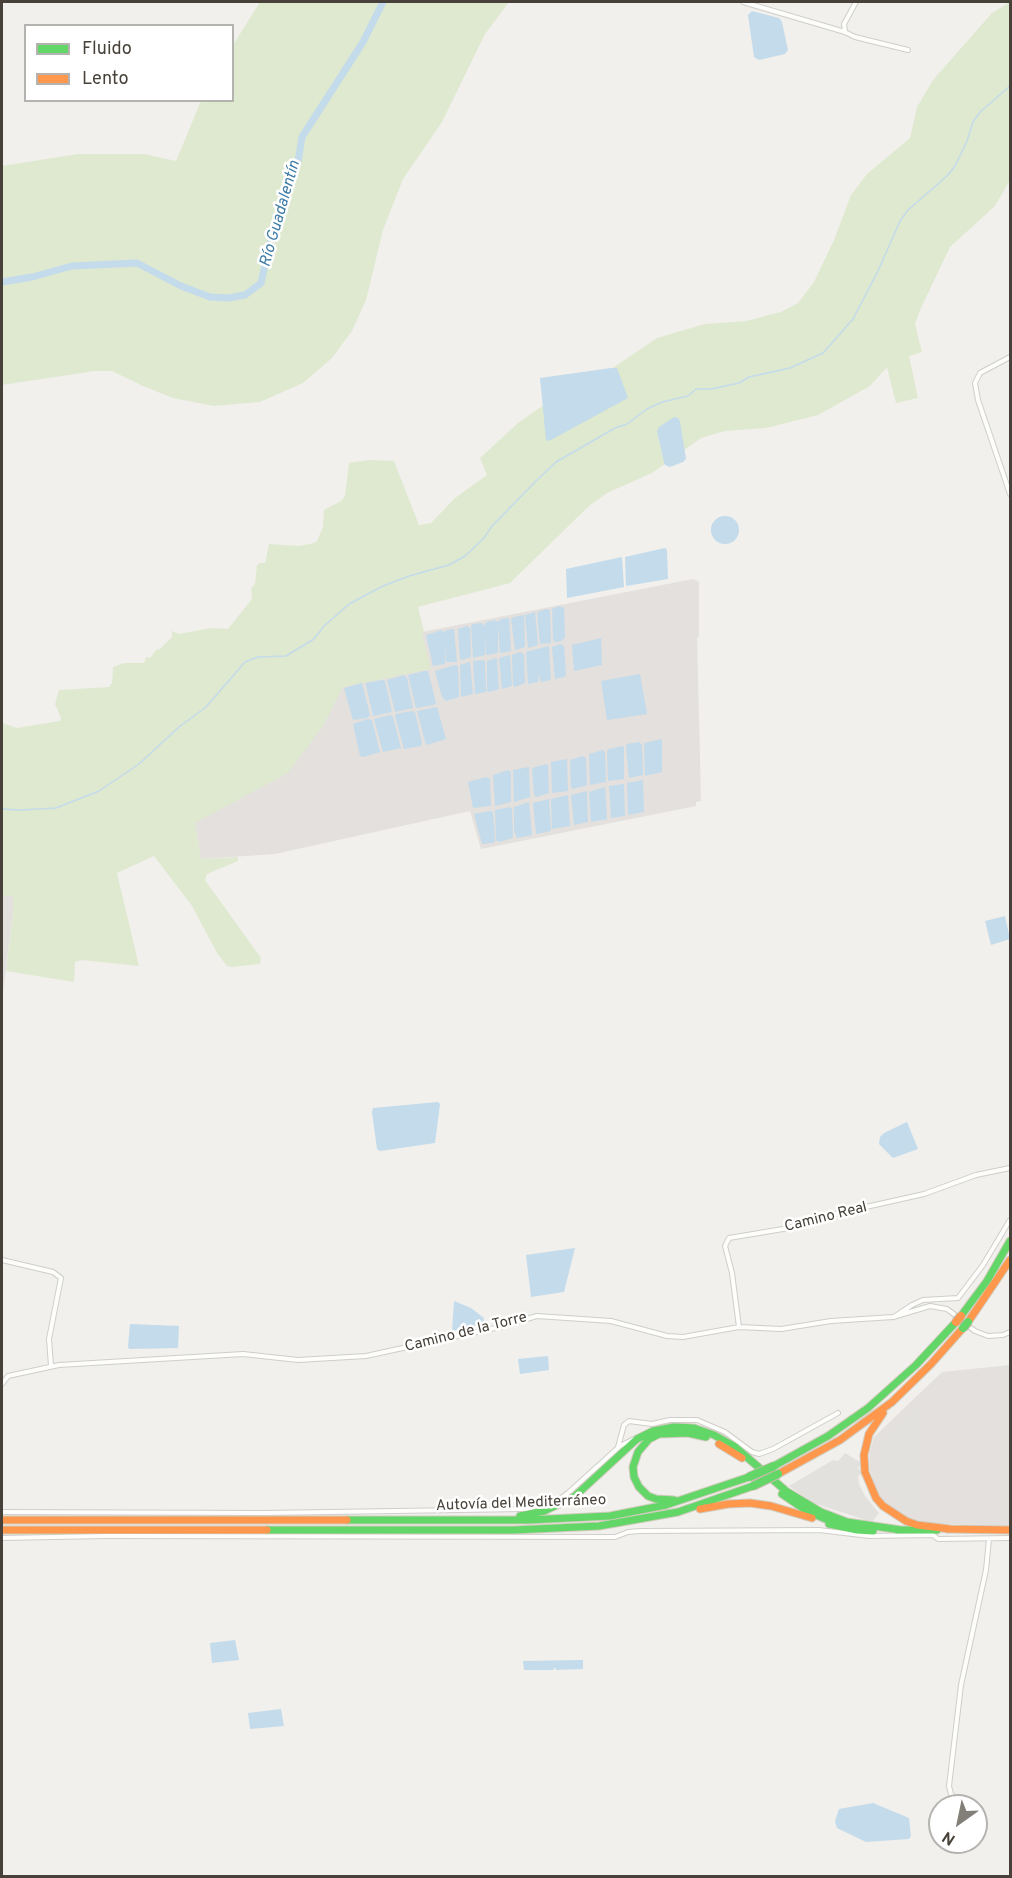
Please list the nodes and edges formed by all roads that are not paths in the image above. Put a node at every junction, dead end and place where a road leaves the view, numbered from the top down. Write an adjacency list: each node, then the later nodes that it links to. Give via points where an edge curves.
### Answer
1 (743, 2): 3 (street)
2 (856, 2): 3 (street, via 844,24)
3 (845, 32): 4 (street)
4 (908, 51)
5 (1011, 357): 6 (street, via 980,373 975,383)
6 (1011, 494)
7 (1011, 1168): 13 (street, Camino Real, via 789,1228 729,1238 725,1246)
8 (1011, 1220): 12 (street, via 958,1298 923,1300)
9 (1011, 1241): 23 (main road, Autovía del Mediterráneo, bridge, via 958,1319 903,1378 868,1408 774,1466)
10 (2, 1260): 15 (street, via 53,1272 61,1278 49,1339)
11 (1011, 1260): 17 (main road, Autovía del Mediterráneo, via 965,1325)
12 (893, 1317): 13 (street, Camino de la Torre, via 781,1329); 14 (street, Camino de la Torre, via 938,1306 988,1336)
13 (739, 1327): 15 (street, Camino de la Torre, via 683,1337 611,1321 537,1316 366,1356 298,1360 243,1354)
14 (1011, 1332)
15 (51, 1366): 16 (street, Camino de la Torre, via 8,1376)
16 (2, 1384)
17 (892, 1402): 25 (main road, Autovía del Mediterráneo, bridge, via 840,1440 778,1474); 28 (main road, via 872,1428 864,1449 865,1473 872,1490 896,1516 917,1525)
18 (838, 1413): 19 (street, via 759,1454 697,1420 652,1424 629,1420)
19 (622, 1434): 20 (street); 21 (street); 21 (street)
20 (635, 1439): 21 (main road); 31 (main road, via 674,1426 694,1428 734,1446 786,1491 821,1512 847,1522)
21 (622, 1447): 22 (main road)
22 (607, 1463): 24 (street, via 557,1501 525,1509); 27 (main road, via 574,1497 561,1504)
23 (683, 1500): 27 (main road, Autovía del Mediterráneo, via 610,1516); 30 (main road, via 648,1496 634,1478 638,1452 659,1434 688,1432 706,1437 736,1454 807,1511 843,1525)
24 (2, 1512)
25 (678, 1512): 29 (main road, Autovía del Mediterráneo, via 600,1527 556,1529); 30 (main road, via 750,1503 791,1511 841,1528)
26 (2, 1520): 27 (main road, Autovía del Mediterráneo)
27 (501, 1520)
28 (950, 1529): 32 (main road); 33 (main road)
29 (2, 1530)
30 (874, 1530): 31 (main road)
31 (901, 1530): 33 (main road)
32 (1011, 1530)
33 (935, 1532): 34 (street, via 869,1536 819,1530 651,1531 593,1538); 36 (street, via 945,1539)
34 (2, 1538)
35 (1011, 1538): 36 (street)
36 (988, 1539): 37 (street, via 986,1570 961,1685)
37 (951, 1794)

